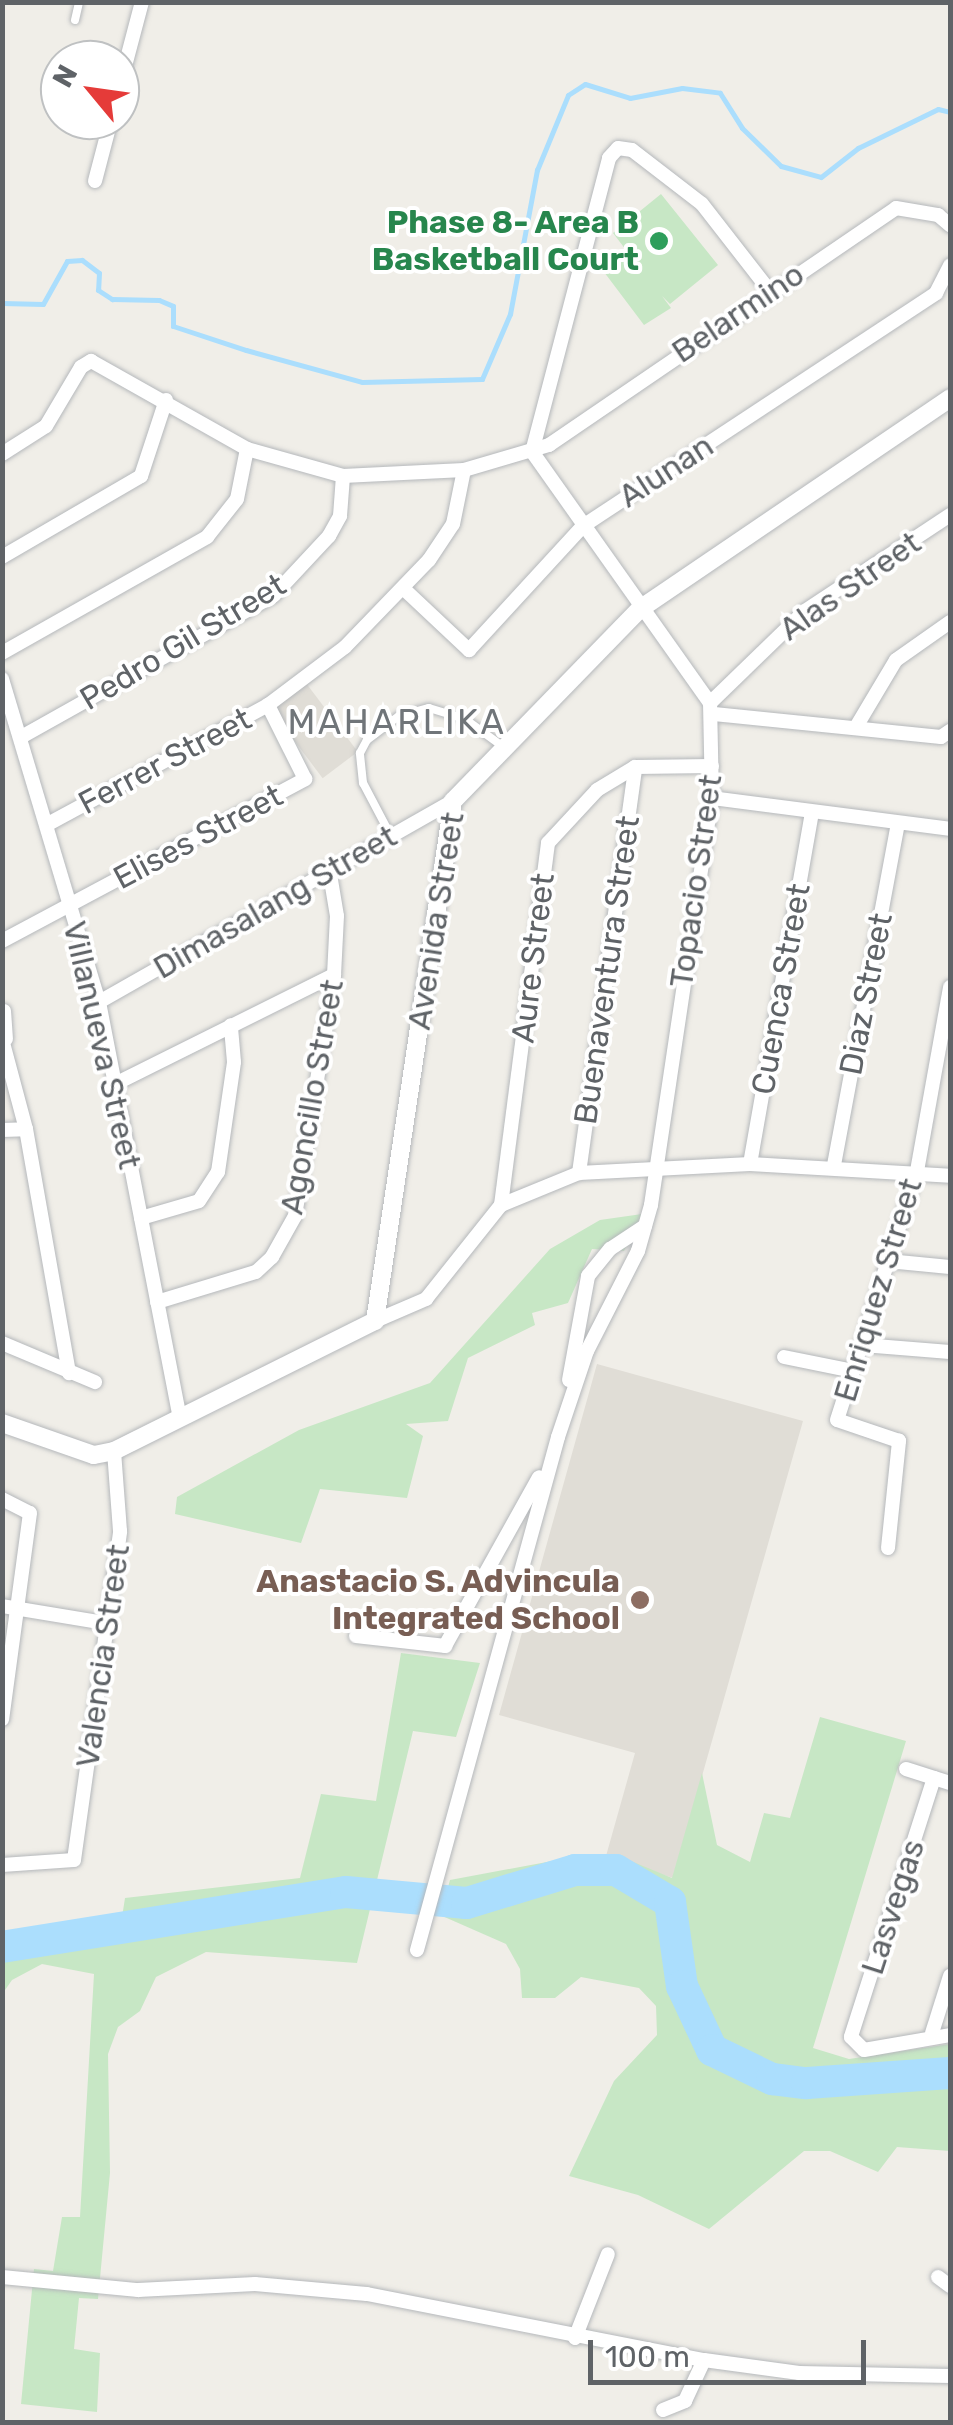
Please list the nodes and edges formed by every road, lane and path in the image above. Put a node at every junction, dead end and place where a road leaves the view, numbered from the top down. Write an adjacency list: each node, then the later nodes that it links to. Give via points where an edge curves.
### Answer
1 (80, 2): 3 (lane)
2 (142, 2): 4 (street)
3 (75, 20)
4 (132, 40)
5 (105, 140): 6 (street)
6 (94, 181)
7 (950, 225): 9 (street, Belarmino, via 938,215 896,208)
8 (950, 265): 18 (street, Alunan, via 936,293)
9 (770, 290): 13 (street, Belarmino); 13 (street, via 702,204 632,150 618,148 609,158)
10 (950, 398): 21 (street, Avenida Street)
11 (166, 400): 12 (street, Belarmino); 14 (street, Belarmino, via 91,361 46,426); 19 (street, via 141,476)
12 (246, 449): 16 (street, Belarmino); 23 (street, via 237,499 207,537)
13 (532, 452): 15 (street, Belarmino); 18 (street)
14 (2, 454)
15 (464, 470): 16 (street, Belarmino); 20 (street, Ferrer Street, via 452,524)
16 (343, 476): 29 (street, Pedro Gil Street, via 340,516 329,536 274,595)
17 (950, 515): 26 (street, Alas Street, via 805,611)
18 (583, 526): 20 (street, Alunan, via 469,650); 21 (street)
19 (2, 557)
20 (405, 590): 25 (street, Ferrer Street)
21 (640, 609): 26 (street); 30 (street, Avenida Street)
22 (950, 622): 27 (street, via 896,660)
23 (2, 653)
24 (2, 679): 29 (street, Villanueva Street)
25 (268, 705): 36 (street, Ferrer Street); 41 (street, Elises Street, via 305,779)
26 (712, 708): 27 (street); 31 (street, Topacio Street)
27 (856, 727): 28 (street, via 941,737)
28 (950, 731)
29 (24, 736): 36 (street, Villanueva Street)
30 (502, 746): 34 (street, Avenida Street); 39 (lane, via 464,719 429,708 400,716 367,740 360,753 363,784)
31 (712, 766): 32 (street); 33 (street, Topacio Street)
32 (635, 767): 56 (street, Buenaventura Street); 58 (street, Aure Street, via 597,790 548,842)
33 (712, 798): 35 (street); 54 (street, Topacio Street)
34 (452, 801): 39 (street, Dimasalang Street); 64 (street, Avenida Street)
35 (812, 813): 37 (street); 52 (street, Cuenca Street)
36 (48, 824): 41 (street, Villanueva Street)
37 (898, 824): 38 (street); 53 (street, Diaz Street)
38 (950, 828)
39 (391, 836): 40 (street, Dimasalang Street)
40 (329, 868): 43 (street, Agoncillo Street, via 337,916); 45 (street, Dimasalang Street)
41 (70, 906): 42 (street); 45 (street, Villanueva Street)
42 (2, 941)
43 (334, 975): 47 (street); 63 (street, Agoncillo Street, via 295,1216 284,1239 272,1257 237,1282)
44 (950, 988): 55 (street, Enriquez Street)
45 (98, 1002): 49 (street, Villanueva Street)
46 (4, 1011): 48 (street)
47 (231, 1025): 49 (street); 59 (street, via 234,1062 218,1172 199,1201)
48 (4, 1039): 51 (street)
49 (115, 1084): 59 (street, Villanueva Street)
50 (2, 1130): 51 (street)
51 (26, 1130): 70 (street)
52 (750, 1164): 53 (street); 54 (street)
53 (834, 1165): 55 (street)
54 (653, 1168): 56 (street); 60 (street, Topacio Street)
55 (916, 1171): 57 (street); 61 (street, Enriquez Street)
56 (579, 1173): 58 (street)
57 (950, 1176)
58 (502, 1205): 64 (street, via 426,1299)
59 (141, 1218): 63 (street, Villanueva Street)
60 (645, 1226): 80 (street, via 610,1249 588,1276 570,1376 533,1496 456,1633 445,1646 430,1648); 87 (street, Topacio Street, via 617,1300 587,1351 558,1436)
61 (888, 1261): 62 (street); 66 (street, Enriquez Street)
62 (950, 1268)
63 (157, 1302): 72 (street, Villanueva Street)
64 (375, 1321): 72 (street)
65 (2, 1343): 70 (street)
66 (863, 1345): 67 (street); 69 (street, Enriquez Street)
67 (950, 1352)
68 (784, 1357): 69 (street)
69 (853, 1372): 76 (street, Enriquez Street, via 840,1425 900,1443)
70 (69, 1373): 71 (street)
71 (94, 1382)
72 (180, 1417): 74 (street)
73 (2, 1423): 74 (street, via 82,1452)
74 (114, 1452): 79 (street, Valencia Street, via 120,1531)
75 (2, 1499): 78 (street, via 30,1513)
76 (888, 1548)
77 (2, 1606): 78 (street)
78 (21, 1608): 79 (street); 81 (street)
79 (111, 1624): 86 (street, Valencia Street, via 74,1860)
80 (356, 1636)
81 (4, 1700): 82 (street)
82 (2, 1718)
83 (906, 1769): 84 (street)
84 (934, 1778): 85 (street); 89 (street, Lasvegas, via 852,2037 864,2050)
85 (950, 1783)
86 (2, 1865)
87 (417, 1950)
88 (950, 1976): 89 (street)
89 (932, 2033): 90 (street)
90 (950, 2035)
91 (608, 2254): 93 (street)
92 (2, 2277): 93 (street, via 138,2290 256,2284 368,2294)
93 (574, 2338): 94 (street)
94 (704, 2360): 95 (street, via 799,2373); 96 (street, via 685,2401)
95 (950, 2376)
96 (663, 2410)

